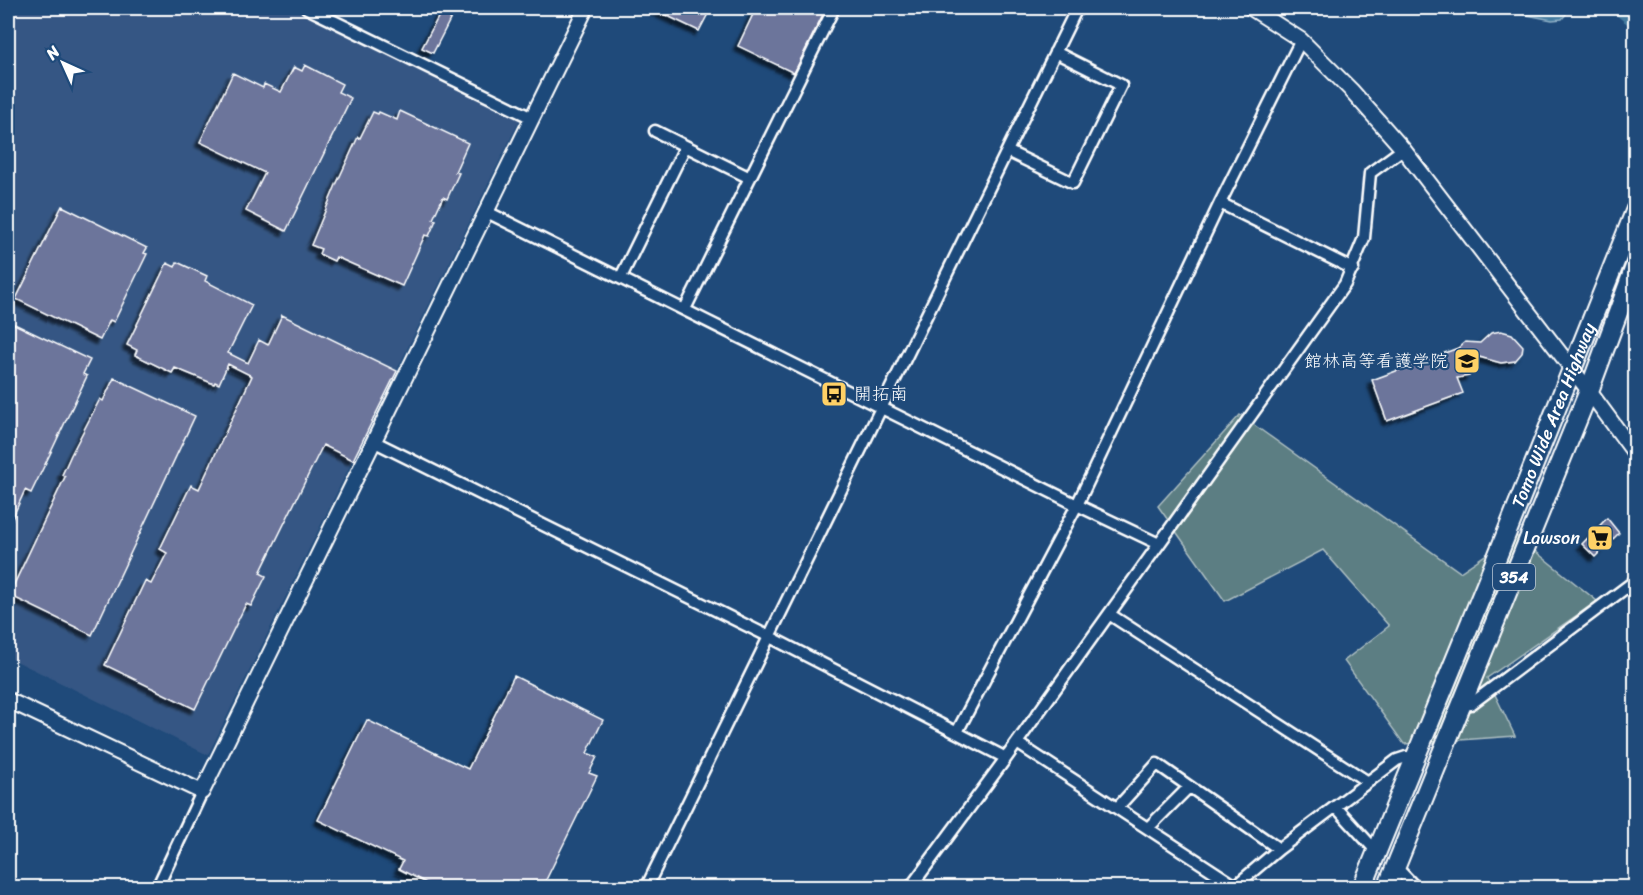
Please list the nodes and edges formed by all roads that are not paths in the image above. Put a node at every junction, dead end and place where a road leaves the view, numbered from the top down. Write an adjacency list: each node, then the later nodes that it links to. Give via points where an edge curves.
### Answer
1 (307, 8): 8 (street)
2 (586, 8): 8 (street)
3 (834, 8): 13 (street)
4 (1077, 8): 7 (street)
5 (1251, 8): 6 (street)
6 (1301, 40): 11 (street); 14 (street)
7 (1055, 52): 12 (street); 12 (street, via 1121,85 1073,183)
8 (532, 117): 16 (street)
9 (655, 131): 10 (street)
10 (685, 147): 13 (street); 19 (street)
11 (1403, 149): 18 (street, via 1370,173 1364,238); 21 (street)
12 (1007, 151): 23 (street)
13 (750, 178): 20 (street)
14 (1220, 203): 18 (street); 26 (street)
15 (1635, 209): 21 (highway, Tomo Wide Area Highway / 354)
16 (485, 211): 19 (street); 24 (street)
17 (1635, 264): 22 (highway, Tomo Wide Area Highway / 354)
18 (1353, 269): 27 (street)
19 (621, 277): 20 (street)
20 (685, 309): 23 (street)
21 (1571, 369): 22 (street); 36 (highway, Tomo Wide Area Highway / 354)
22 (1589, 391): 25 (street); 32 (highway, Tomo Wide Area Highway / 354)
23 (881, 407): 26 (street); 30 (street)
24 (373, 441): 30 (street); 39 (street)
25 (1635, 455)
26 (1077, 505): 27 (street); 33 (street)
27 (1159, 544): 29 (street)
28 (1635, 580): 32 (street, via 1471,704)
29 (1109, 614): 34 (street); 37 (street)
30 (770, 637): 33 (street); 48 (street)
31 (8, 702): 39 (street)
32 (1460, 705): 45 (highway, Tomo Wide Area Highway / 354)
33 (957, 732): 35 (street)
34 (1017, 743): 35 (street); 41 (street)
35 (1006, 758): 49 (street)
36 (1416, 758): 37 (street, via 1397,760); 44 (highway, Tomo Wide Area Highway / 354)
37 (1368, 782): 40 (street)
38 (1189, 787): 41 (street, via 1157,764); 42 (street); 43 (street)
39 (202, 792): 47 (street)
40 (1336, 807): 43 (street); 44 (street)
41 (1117, 808): 42 (street)
42 (1148, 828): 46 (street)
43 (1279, 849): 46 (street)
44 (1377, 852): 50 (highway, Tomo Wide Area Highway / 354)
45 (1396, 867): 51 (highway, Tomo Wide Area Highway / 354); 52 (street)
46 (1235, 887)
47 (157, 888)
48 (646, 888)
49 (910, 888)
50 (1362, 888)
51 (1387, 888)
52 (1416, 888)

